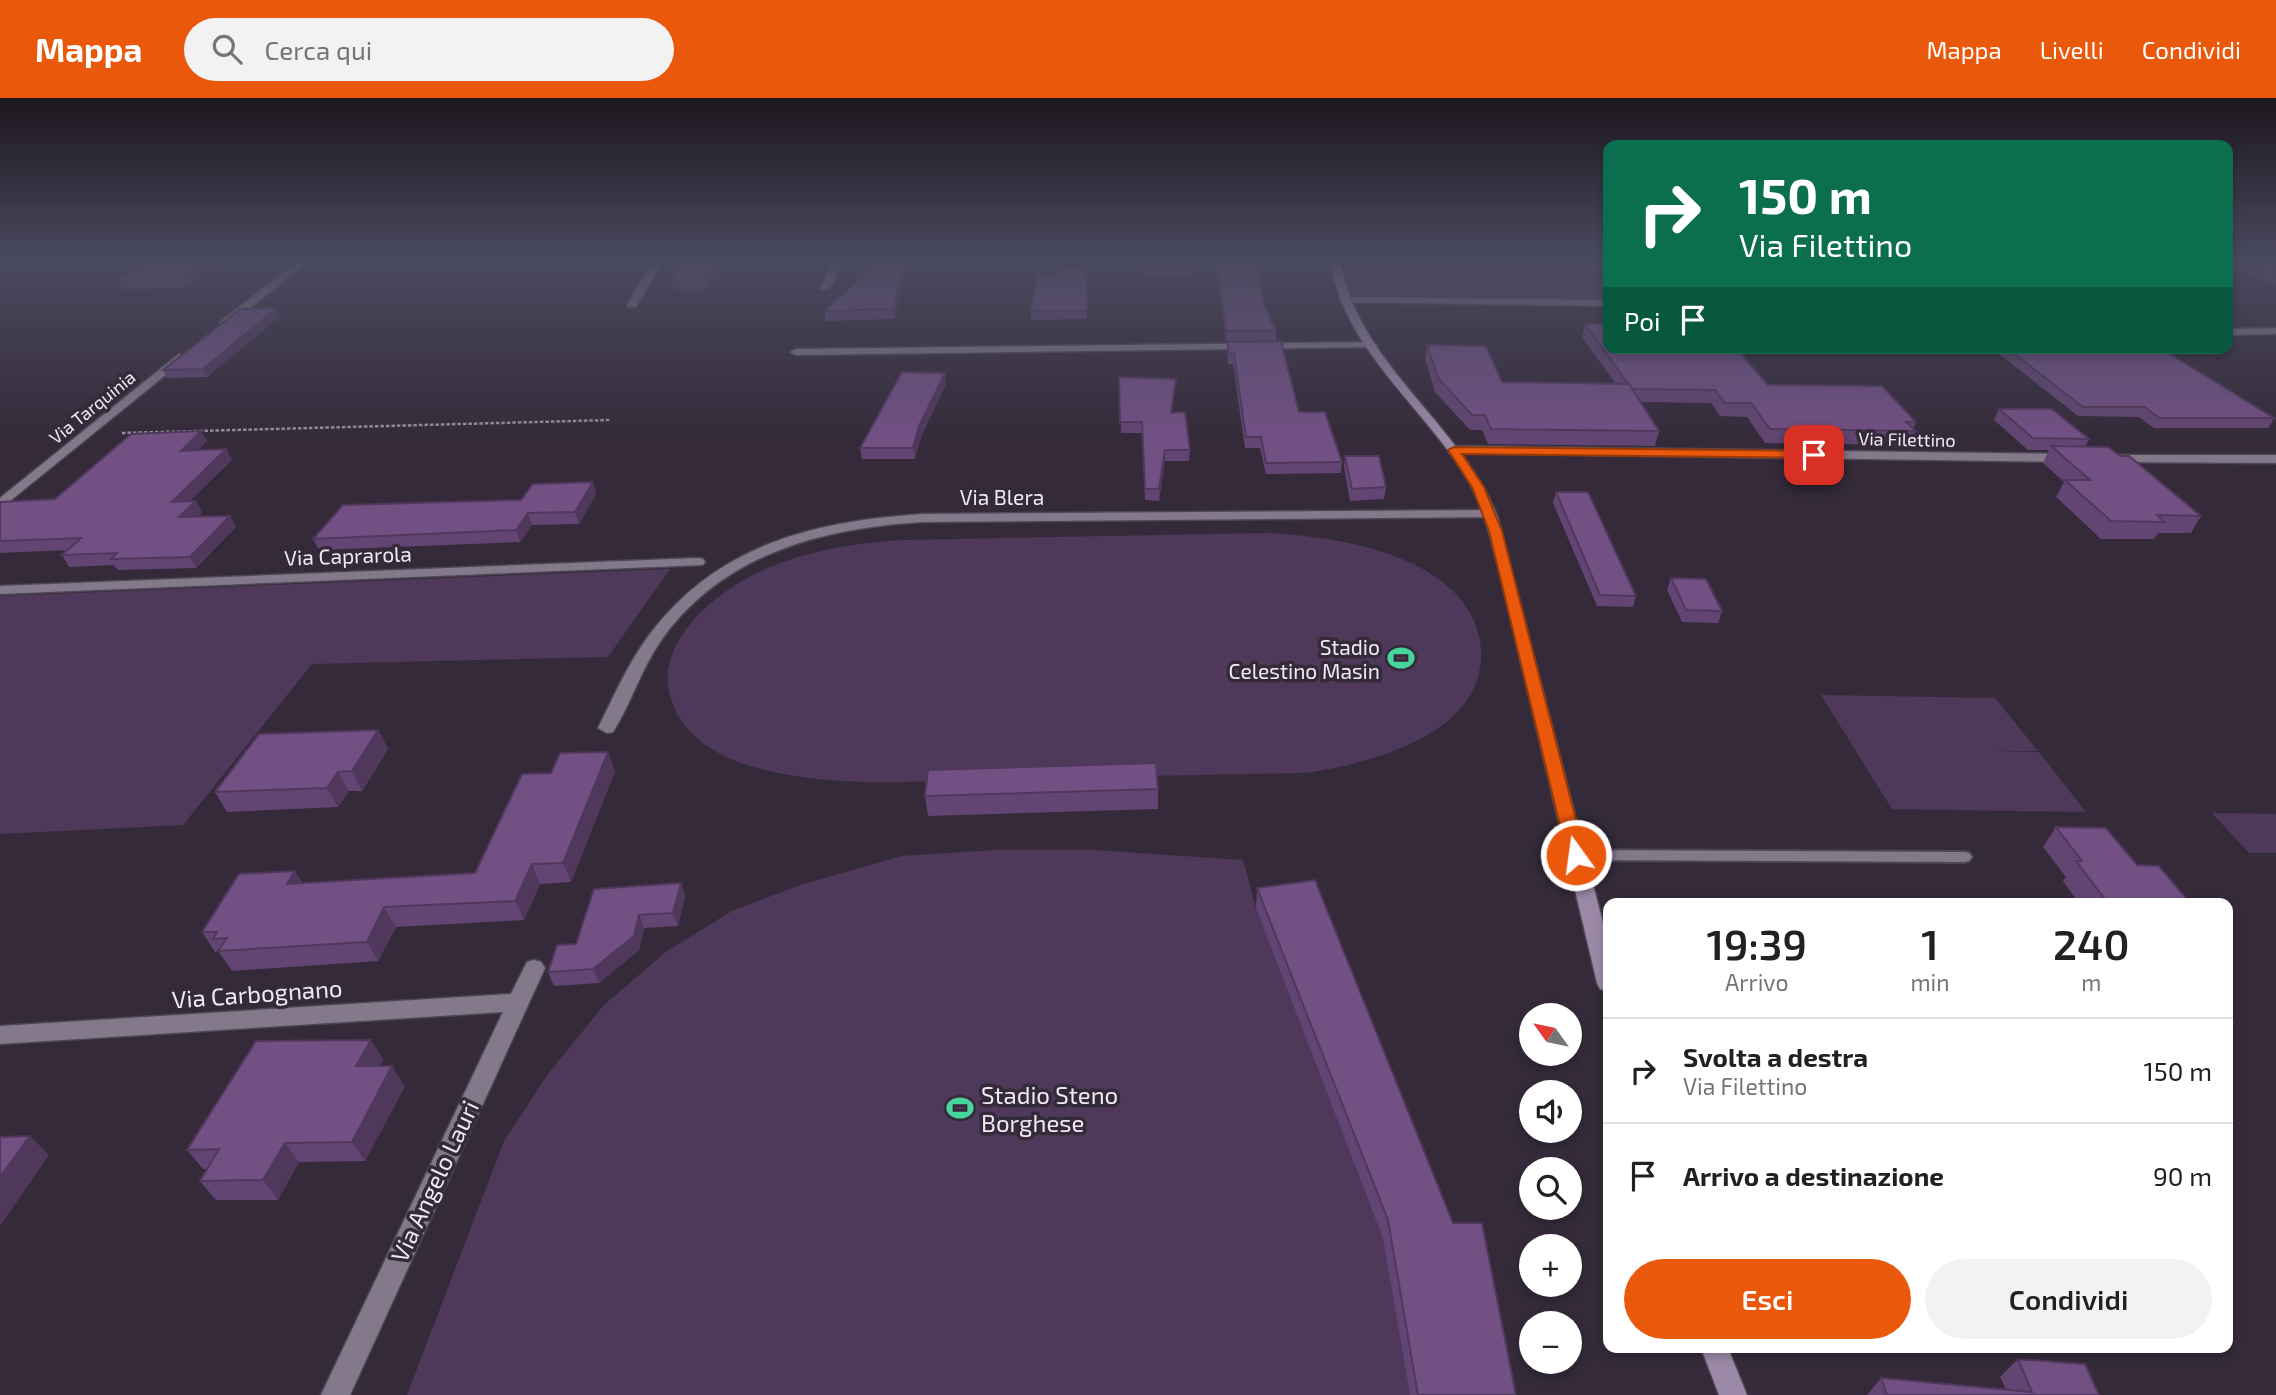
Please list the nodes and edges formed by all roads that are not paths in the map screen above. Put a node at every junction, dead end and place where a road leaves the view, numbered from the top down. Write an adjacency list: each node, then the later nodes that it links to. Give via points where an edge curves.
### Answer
1 (230, 320): 3 (street)
2 (1356, 320): 7 (main road)
3 (219, 328)
4 (2276, 331): 5 (street)
5 (2233, 332)
6 (197, 345): 11 (street, Via Tarquinia)
7 (1372, 345): 8 (street); 9 (main road)
8 (796, 352)
9 (1454, 450): 10 (street, Via Filettino); 12 (main road)
10 (2276, 460)
11 (0, 505)
12 (1489, 514): 15 (street, Via Blera, via 923,518 822,530 748,556 691,596 648,649); 16 (main road)
13 (698, 562): 14 (street, Via Caprarola)
14 (0, 590)
15 (607, 728)
16 (1576, 855): 17 (lane); 18 (main road)
17 (1964, 857)
18 (1603, 963)
19 (534, 968): 20 (street, Via Angelo Lauri)
20 (518, 1002): 21 (street, Via Carbognano); 23 (street, Via Angelo Lauri)
21 (0, 1035)
22 (1717, 1353): 24 (main road)
23 (335, 1395)
24 (1733, 1395)

